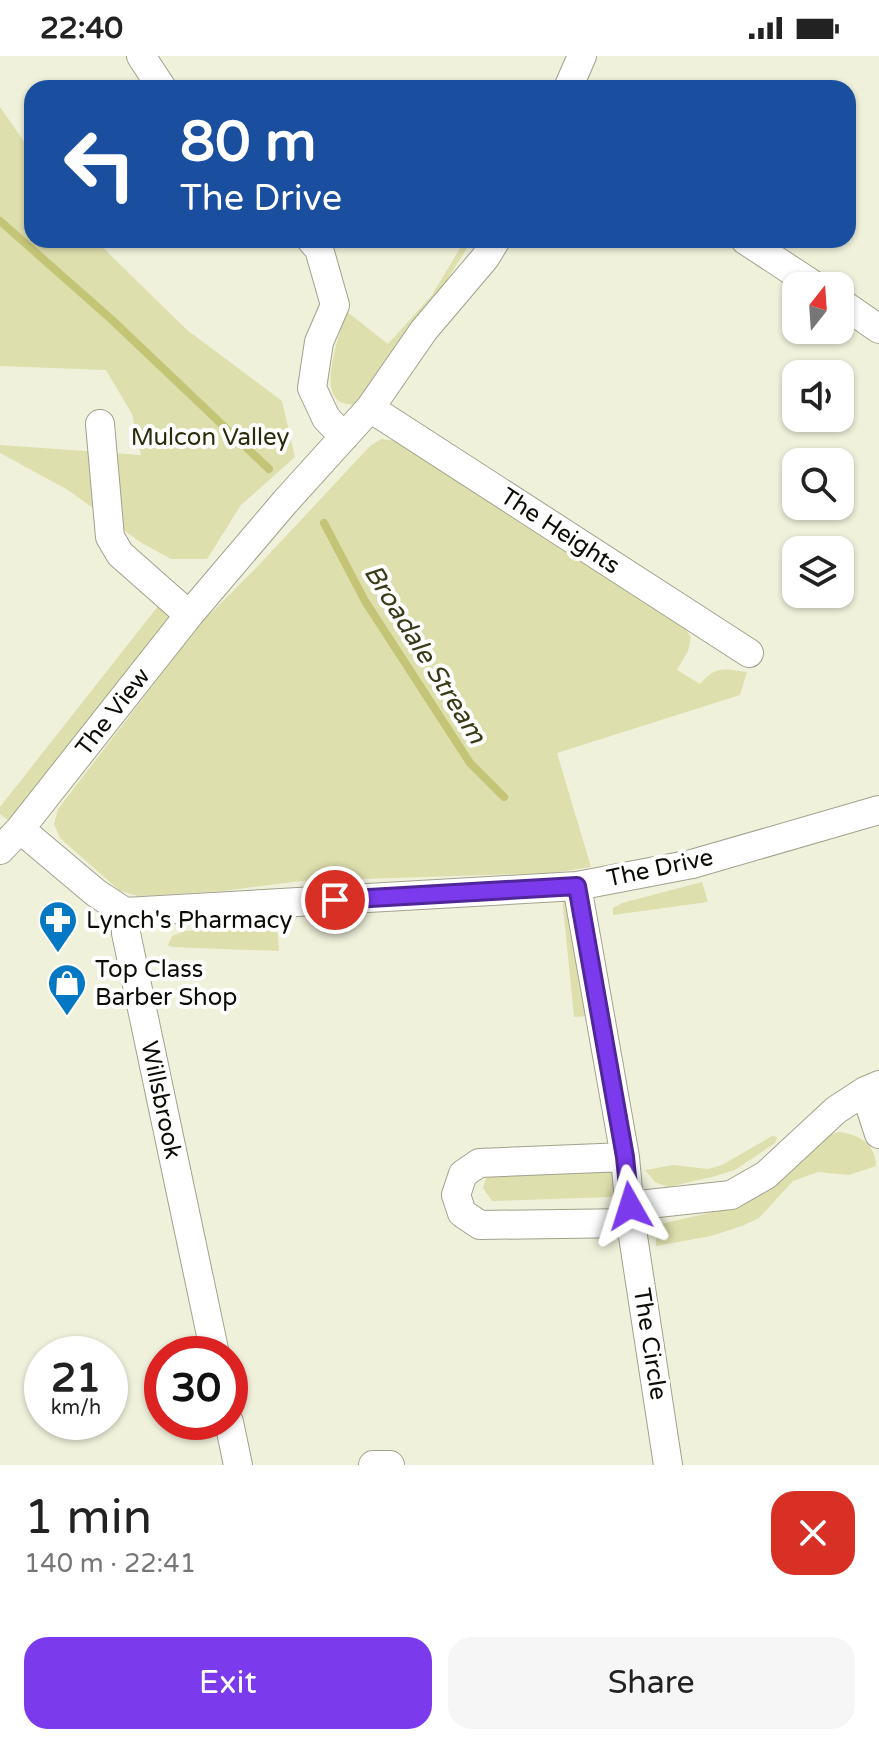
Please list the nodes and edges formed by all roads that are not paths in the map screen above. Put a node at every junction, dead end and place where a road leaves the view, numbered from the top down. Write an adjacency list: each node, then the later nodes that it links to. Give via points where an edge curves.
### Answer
1 (141, 56): 3 (street)
2 (582, 56): 4 (street)
3 (157, 80)
4 (572, 80)
5 (318, 248): 13 (street, via 335,305 319,342 312,388 326,418)
6 (491, 248): 11 (street, via 424,330)
7 (757, 248): 8 (street)
8 (794, 272)
9 (854, 312): 10 (street)
10 (879, 329)
11 (370, 408): 13 (street); 15 (street, The Heights)
12 (100, 424): 14 (street, via 110,537 120,554)
13 (344, 437): 14 (street, The View)
14 (189, 615): 17 (street, The View)
15 (749, 653)
16 (879, 810): 19 (street, The Drive, via 692,864)
17 (28, 819): 18 (street, The View); 20 (street, via 96,893)
18 (0, 850)
19 (577, 886): 20 (street, The Drive); 23 (street, The Circle)
20 (136, 911): 25 (street, Willsbrook, via 126,933)
21 (872, 1088): 22 (street); 24 (street, via 836,1110 766,1175 731,1195)
22 (879, 1134)
23 (625, 1157): 24 (street, The Circle); 24 (street, via 479,1163 463,1174 456,1195 462,1213 480,1225)
24 (631, 1214): 30 (street, The Circle)
25 (211, 1336)
26 (233, 1440): 27 (street)
27 (238, 1465)
28 (373, 1465): 29 (street)
29 (390, 1465)
30 (668, 1465)

